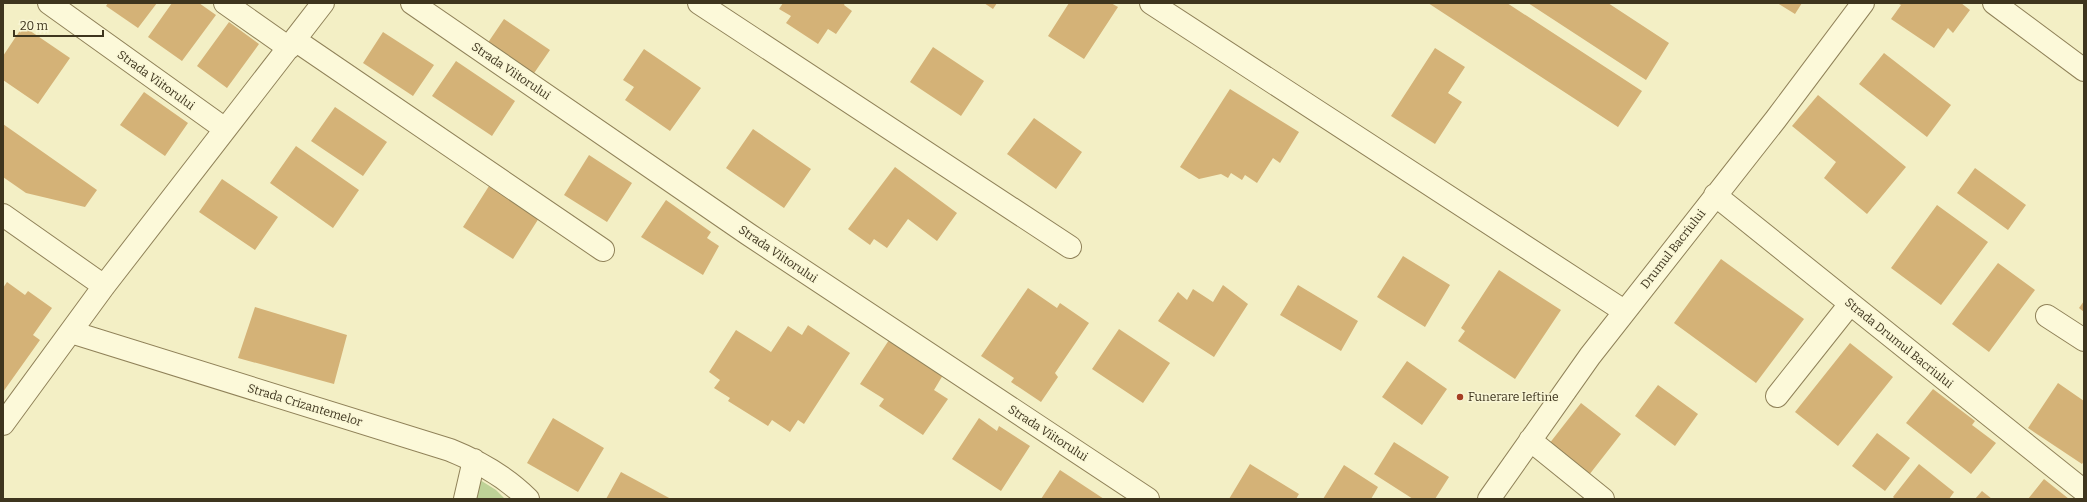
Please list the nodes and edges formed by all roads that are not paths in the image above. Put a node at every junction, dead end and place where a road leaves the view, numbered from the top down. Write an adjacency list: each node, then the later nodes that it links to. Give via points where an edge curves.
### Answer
1 (48, 3): 11 (street, Strada Viitorului)
2 (225, 3): 9 (street)
3 (323, 3): 9 (street)
4 (412, 3): 29 (street, Strada Viitorului, via 848,301)
5 (699, 3): 14 (street)
6 (1151, 3): 18 (street)
7 (1863, 3): 12 (street, Drumul Bacriului)
8 (1994, 3): 10 (street)
9 (292, 44): 11 (street); 15 (street)
10 (2084, 70)
11 (225, 129): 16 (street)
12 (1715, 195): 17 (street, Strada Drumul Bacriului); 18 (street, Drumul Bacriului)
13 (3, 215): 16 (street)
14 (1070, 247)
15 (603, 250)
16 (104, 286): 20 (street)
17 (1850, 304): 22 (street); 26 (street, Strada Drumul Bacriului)
18 (1624, 311): 24 (street, Drumul Bacriului)
19 (2047, 316): 21 (street)
20 (71, 332): 23 (street); 25 (street, Strada Crizantemelor, via 450,450)
21 (2084, 340)
22 (1777, 396)
23 (3, 424)
24 (1530, 440): 30 (street, Drumul Bacriului); 31 (street)
25 (474, 460): 27 (street); 28 (street, Strada Crizantemelor, via 512,483)
26 (2084, 491)
27 (465, 499)
28 (528, 499)
29 (1148, 499)
30 (1489, 499)
31 (1603, 499)

